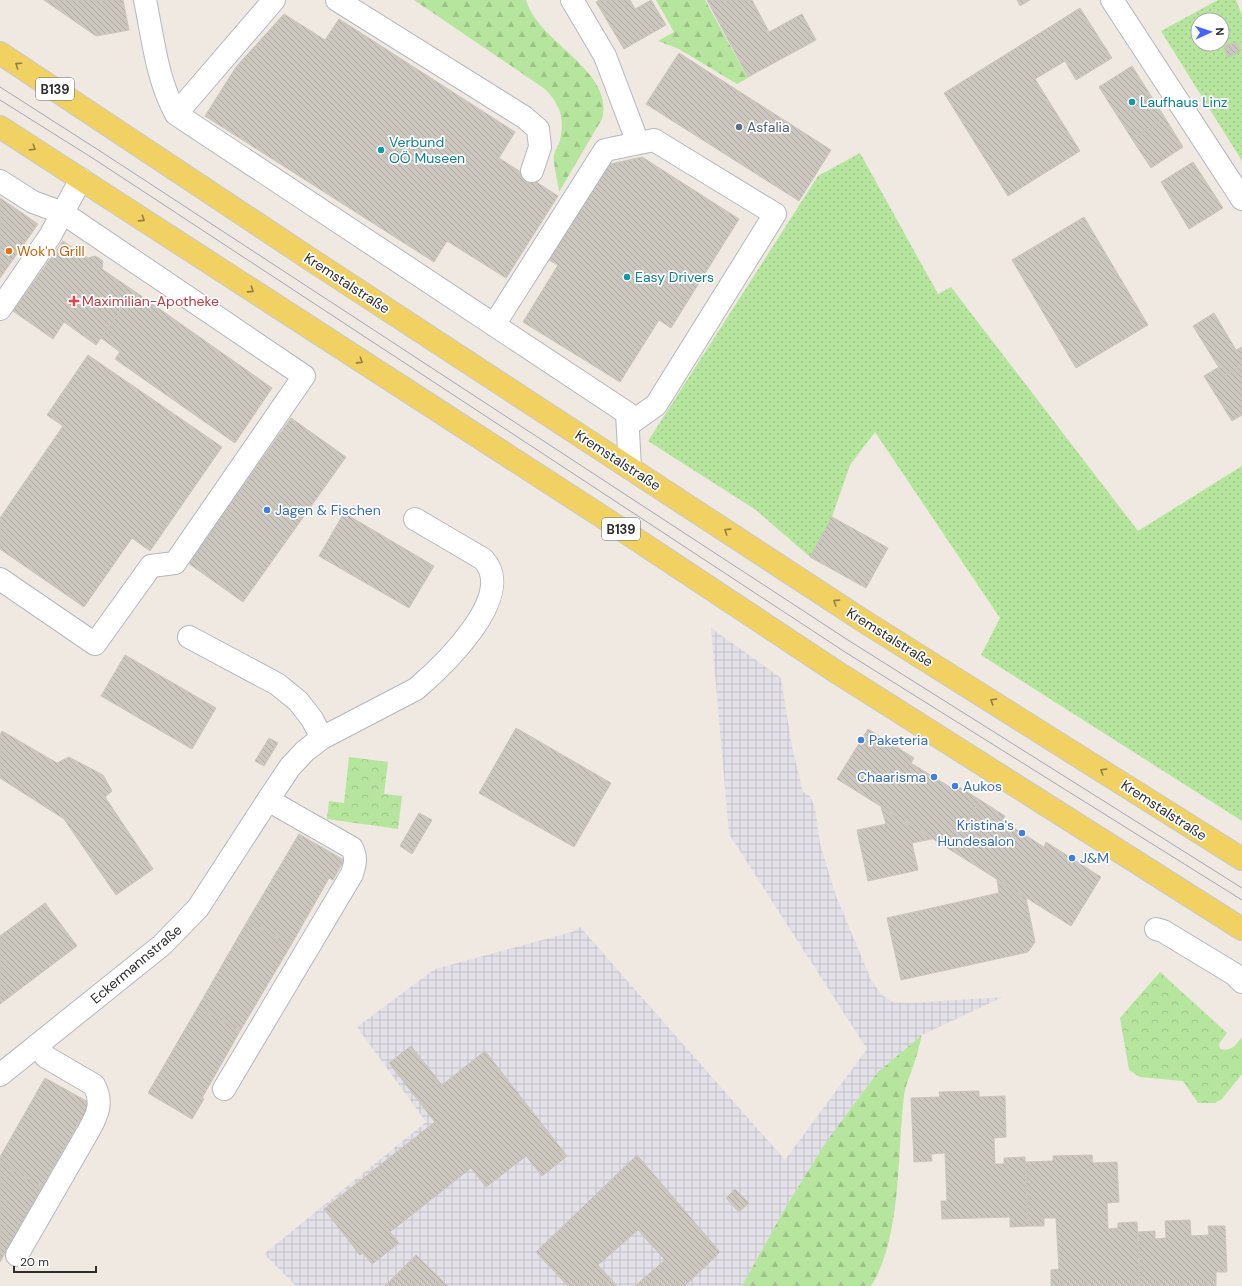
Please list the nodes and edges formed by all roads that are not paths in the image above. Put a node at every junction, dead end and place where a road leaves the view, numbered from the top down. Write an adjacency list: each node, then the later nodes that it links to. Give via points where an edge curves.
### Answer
1 (145, 0): 7 (street, via 156,54)
2 (274, 0): 7 (street)
3 (337, 0): 10 (street, via 524,117 538,129 540,147)
4 (572, 0): 9 (street, via 606,56)
5 (1112, 0): 13 (street)
6 (0, 53): 18 (main road, Kremstalstraße / B139, one-way to 6)
7 (172, 107): 16 (street)
8 (0, 127): 11 (main road, B139, one-way to 11)
9 (638, 143): 16 (street, via 604,150); 17 (street, via 654,140 775,214 656,405)
10 (532, 171)
11 (81, 179): 14 (street); 26 (main road, B139, one-way to 26, via 601,516 835,672)
12 (0, 181): 14 (street, via 33,202)
13 (1242, 199)
14 (63, 213): 15 (street); 20 (street, via 304,376 175,563 151,566 95,644)
15 (0, 309)
16 (494, 324): 17 (street, via 627,412)
17 (628, 425): 18 (street)
18 (630, 468): 24 (main road, Kremstalstraße / B139, one-way to 18, via 862,620)
19 (415, 519): 22 (street, Eckermannstraße, via 487,563 493,578 490,600 485,611 458,647 421,685)
20 (0, 579)
21 (189, 637): 22 (street, via 276,684 298,701)
22 (322, 738): 23 (street, Eckermannstraße, via 290,767)
23 (268, 800): 28 (street, Eckermannstraße, via 212,888 183,925 162,945); 30 (street, via 352,848 356,854 356,863 352,874)
24 (1242, 859)
25 (1156, 929): 27 (street, via 1234,974)
26 (1242, 929)
27 (1242, 982)
28 (37, 1045): 29 (street, Eckermannstraße); 31 (street, via 46,1057 94,1085 100,1102 89,1130)
29 (0, 1075)
30 (224, 1089)
31 (17, 1255)

